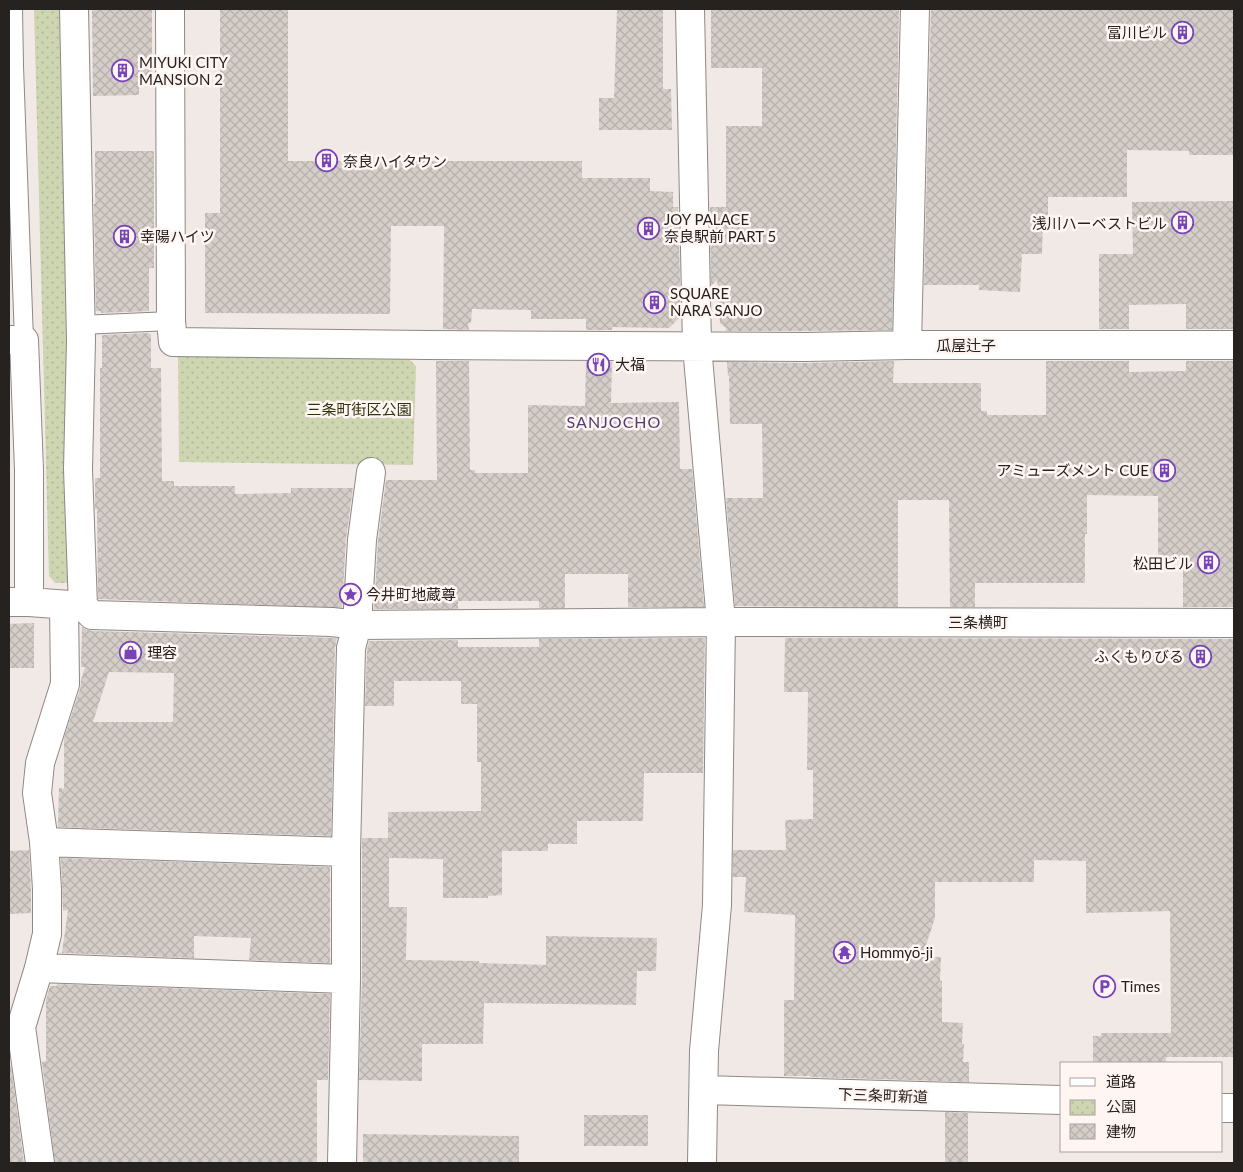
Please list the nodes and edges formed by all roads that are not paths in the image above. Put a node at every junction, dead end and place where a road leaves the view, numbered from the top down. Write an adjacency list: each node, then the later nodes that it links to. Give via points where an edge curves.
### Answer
1 (13, 9): 8 (lane)
2 (74, 9): 7 (street)
3 (170, 9): 6 (street)
4 (690, 9): 11 (street)
5 (915, 9): 9 (street)
6 (171, 321): 7 (lane); 11 (street, 瓜屋辻子, via 173,342)
7 (80, 325): 14 (street)
8 (16, 340): 13 (street, via 29,470)
9 (907, 345): 10 (street, 瓜屋辻子); 11 (street, 瓜屋辻子)
10 (1234, 345)
11 (698, 346): 15 (street)
12 (371, 472): 17 (street, via 362,540)
13 (19, 602): 14 (street, 三条横町)
14 (73, 606): 17 (street, 三条横町, via 92,615); 18 (street, via 65,684 40,763 37,793)
15 (721, 622): 16 (street, 三条横町); 17 (street, 三条横町); 22 (street, via 717,905 704,1050)
16 (1234, 622)
17 (358, 625): 19 (street, via 351,648)
18 (44, 842): 19 (street); 20 (street, via 47,934)
19 (346, 852): 21 (street)
20 (39, 968): 21 (street); 24 (street, via 22,1027)
21 (346, 979): 25 (street)
22 (704, 1090): 23 (street, 下三条町新道); 26 (street)
23 (1060, 1100)
24 (40, 1163)
25 (342, 1163)
26 (702, 1163)

